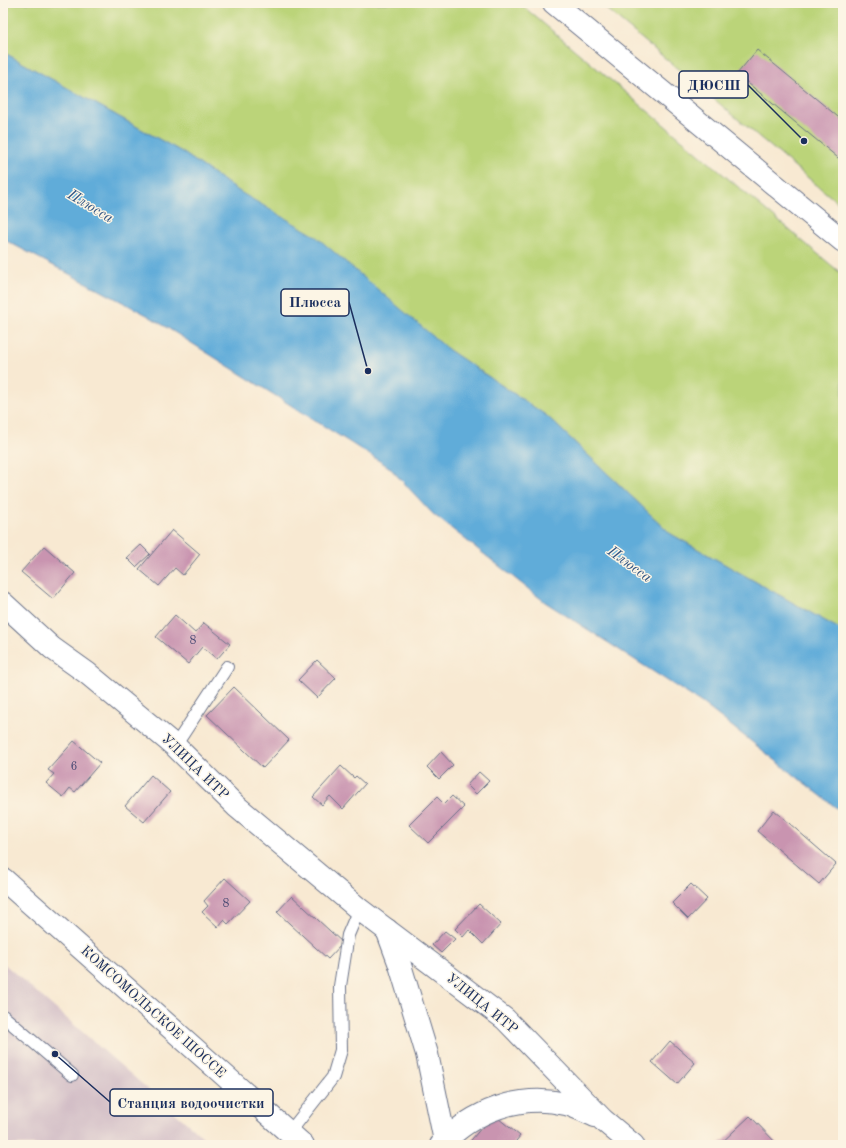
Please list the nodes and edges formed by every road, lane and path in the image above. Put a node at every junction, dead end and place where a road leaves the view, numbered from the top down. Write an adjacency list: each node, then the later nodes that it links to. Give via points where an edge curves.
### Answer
1 (554, 3): 2 (street)
2 (843, 241)
3 (3, 604): 5 (street, УЛИЦА ИТР, via 52,648 88,673)
4 (227, 667): 5 (lane)
5 (175, 746): 7 (street, УЛИЦА ИТР, via 236,806)
6 (3, 879): 12 (street, КОМСОМОЛЬСКОЕ ШОССЕ)
7 (359, 909): 8 (street, УЛИЦА ИТР); 12 (lane, via 348,935 340,986 341,1050 333,1077)
8 (387, 930): 11 (street, УЛИЦА ИТР, via 505,1019); 13 (street, УЛИЦА ИТР, via 427,1054)
9 (3, 1016): 10 (lane)
10 (72, 1076)
11 (604, 1120): 13 (street, УЛИЦА ИТР, via 566,1104 528,1100 494,1108 469,1121); 14 (street, УЛИЦА ИТР)
12 (293, 1141)
13 (443, 1143)
14 (633, 1145)

